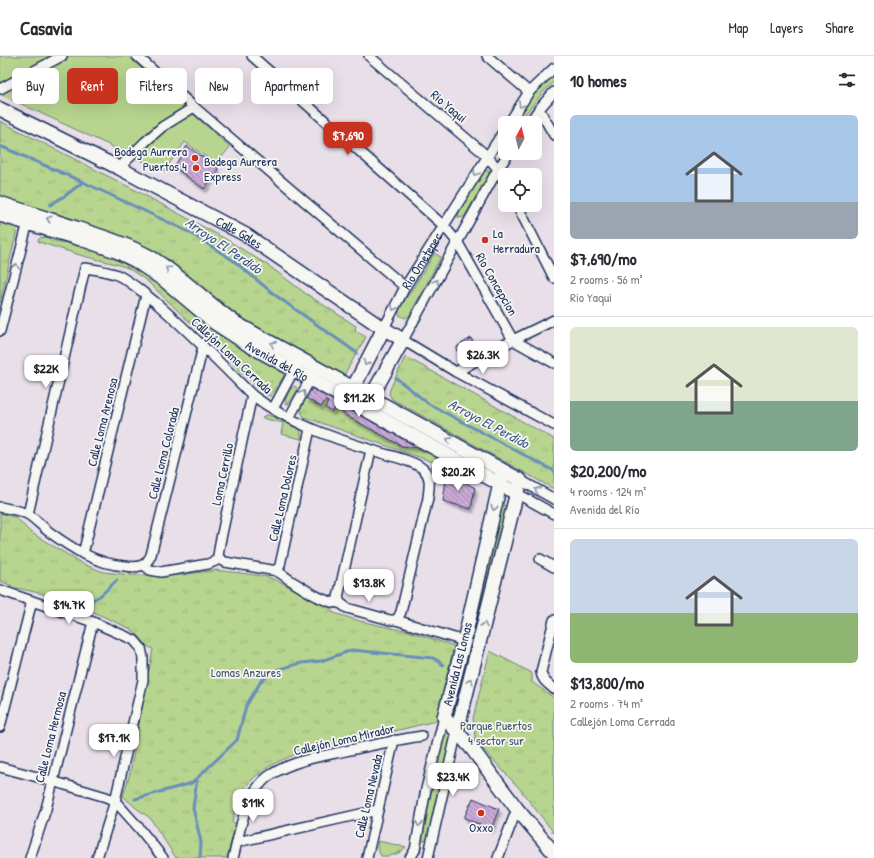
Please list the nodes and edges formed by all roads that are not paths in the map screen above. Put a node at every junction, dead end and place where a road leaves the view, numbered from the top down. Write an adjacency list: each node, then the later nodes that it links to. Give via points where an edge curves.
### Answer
1 (62, 56): 7 (street)
2 (137, 56): 10 (street)
3 (252, 56): 24 (street, Rio Concepcion)
4 (369, 56): 17 (street, Rio Yaqui)
5 (487, 56): 8 (street)
6 (554, 68): 8 (street)
7 (0, 89)
8 (529, 92): 13 (street, one-way to 13)
9 (554, 92): 11 (street)
10 (194, 107): 18 (street, via 162,127); 27 (street)
11 (539, 108): 14 (street); 15 (street)
12 (0, 109): 18 (street, Calle Gales)
13 (514, 116)
14 (534, 116)
15 (554, 135)
16 (498, 140): 17 (street, Rio Ometepec)
17 (487, 156): 19 (street, Rio Yaqui); 24 (street, Rio Ometepec, one-way to 24)
18 (119, 168): 30 (street, Calle Gales, via 246,235)
19 (498, 169): 25 (street, Rio Ometepec)
20 (0, 204): 23 (street, Avenida del Río)
21 (521, 212): 26 (street)
22 (0, 215): 23 (street, Avenida del Río)
23 (29, 218): 31 (street, one-way to 23); 36 (street, Avenida del Río, via 136,261 164,280 215,323 249,345)
24 (444, 226): 25 (street, Rio Concepcion); 27 (street, Rio Ometepec)
25 (458, 243): 32 (street, Rio Ometepec, one-way to 25); 33 (street, Rio Concepcion)
26 (554, 278)
27 (405, 287): 30 (street, Rio Ometepec, one-way to 30)
28 (146, 295): 34 (street, Callejón Loma Cerrada); 52 (street, Callejón Loma Cerrada, via 116,275 85,268); 54 (street, Calle Loma Arenosa)
29 (554, 320): 33 (street)
30 (384, 328): 32 (street, Calle Gales); 39 (street, Rio Ometepec, one-way to 39)
31 (0, 331)
32 (403, 340): 37 (street); 41 (street, Rio Ometepec)
33 (513, 340): 35 (street); 37 (street)
34 (204, 347): 40 (street, Callejón Loma Cerrada); 57 (street, Calle Loma Colorada, via 150,555)
35 (554, 363)
36 (297, 364): 38 (street, Avenida del Río); 42 (street)
37 (456, 372): 44 (street)
38 (314, 373): 39 (street, Avenida del Río); 43 (street, one-way to 38)
39 (352, 390): 41 (street, Avenida del Río)
40 (252, 395): 42 (street, Callejón Loma Cerrada); 55 (street, Loma Cerrillo, via 220,543)
41 (370, 399): 47 (street, Avenida del Río, one-way to 41); 48 (street, Avenida del Río, via 419,440)
42 (273, 408): 43 (street, Callejón Loma Cerrada)
43 (288, 418): 45 (street, Callejón Loma Cerrada)
44 (554, 425)
45 (310, 428): 46 (street, Callejón Loma Cerrada); 59 (street, Calle Loma Dolores, via 280,565)
46 (371, 450): 62 (street, via 338,597); 63 (street, Callejón Loma Cerrada, via 423,468 430,485 401,612)
47 (503, 470): 48 (street, Avenida Las Lomas); 49 (street, Avenida del Río)
48 (500, 484): 49 (street, Avenida del Río); 66 (street, Avenida Las Lomas, one-way to 66)
49 (518, 486): 50 (street, Avenida del Río, one-way to 49); 53 (street, Avenida del Río); 70 (street, Avenida Las Lomas, one-way to 49)
50 (554, 499)
51 (0, 507): 52 (street)
52 (28, 514): 54 (street, via 68,546)
53 (554, 514)
54 (83, 554): 57 (street, via 117,566 134,567)
55 (220, 559): 57 (street, via 208,564 161,572 150,570); 59 (street)
56 (540, 559): 58 (street)
57 (144, 564)
58 (554, 567)
59 (275, 570): 62 (street, via 328,602)
60 (0, 590): 61 (street)
61 (32, 601): 65 (street); 69 (street)
62 (340, 603): 63 (street, via 347,608)
63 (396, 620): 66 (street)
64 (554, 620): 67 (street, via 542,668 542,677)
65 (93, 622): 74 (street, Calle Loma Hermosa); 75 (street, via 134,640 143,658 143,680)
66 (464, 641): 68 (street, Avenida Las Lomas)
67 (554, 689)
68 (444, 717): 70 (street); 85 (street, Avenida Las Lomas, one-way to 85, via 426,789 415,850)
69 (0, 727)
70 (457, 731): 76 (street); 86 (street, Avenida Las Lomas)
71 (422, 736): 72 (street, Callejón Loma Mirador)
72 (394, 740): 77 (street, Calle Loma Nevada); 78 (street, Callejón Loma Mirador, via 306,760 270,775 250,800)
73 (0, 767): 74 (street)
74 (52, 781): 75 (street); 80 (street, Calle Loma Hermosa)
75 (115, 801): 81 (street); 82 (street)
76 (517, 809): 79 (street); 87 (street)
77 (378, 810): 78 (street); 84 (street, Calle Loma Nevada)
78 (237, 842): 83 (street, Callejón Loma Mirador)
79 (554, 853)
80 (30, 858)
81 (97, 858)
82 (162, 858)
83 (233, 858)
84 (367, 858)
85 (410, 858)
86 (428, 858)
87 (498, 858)

